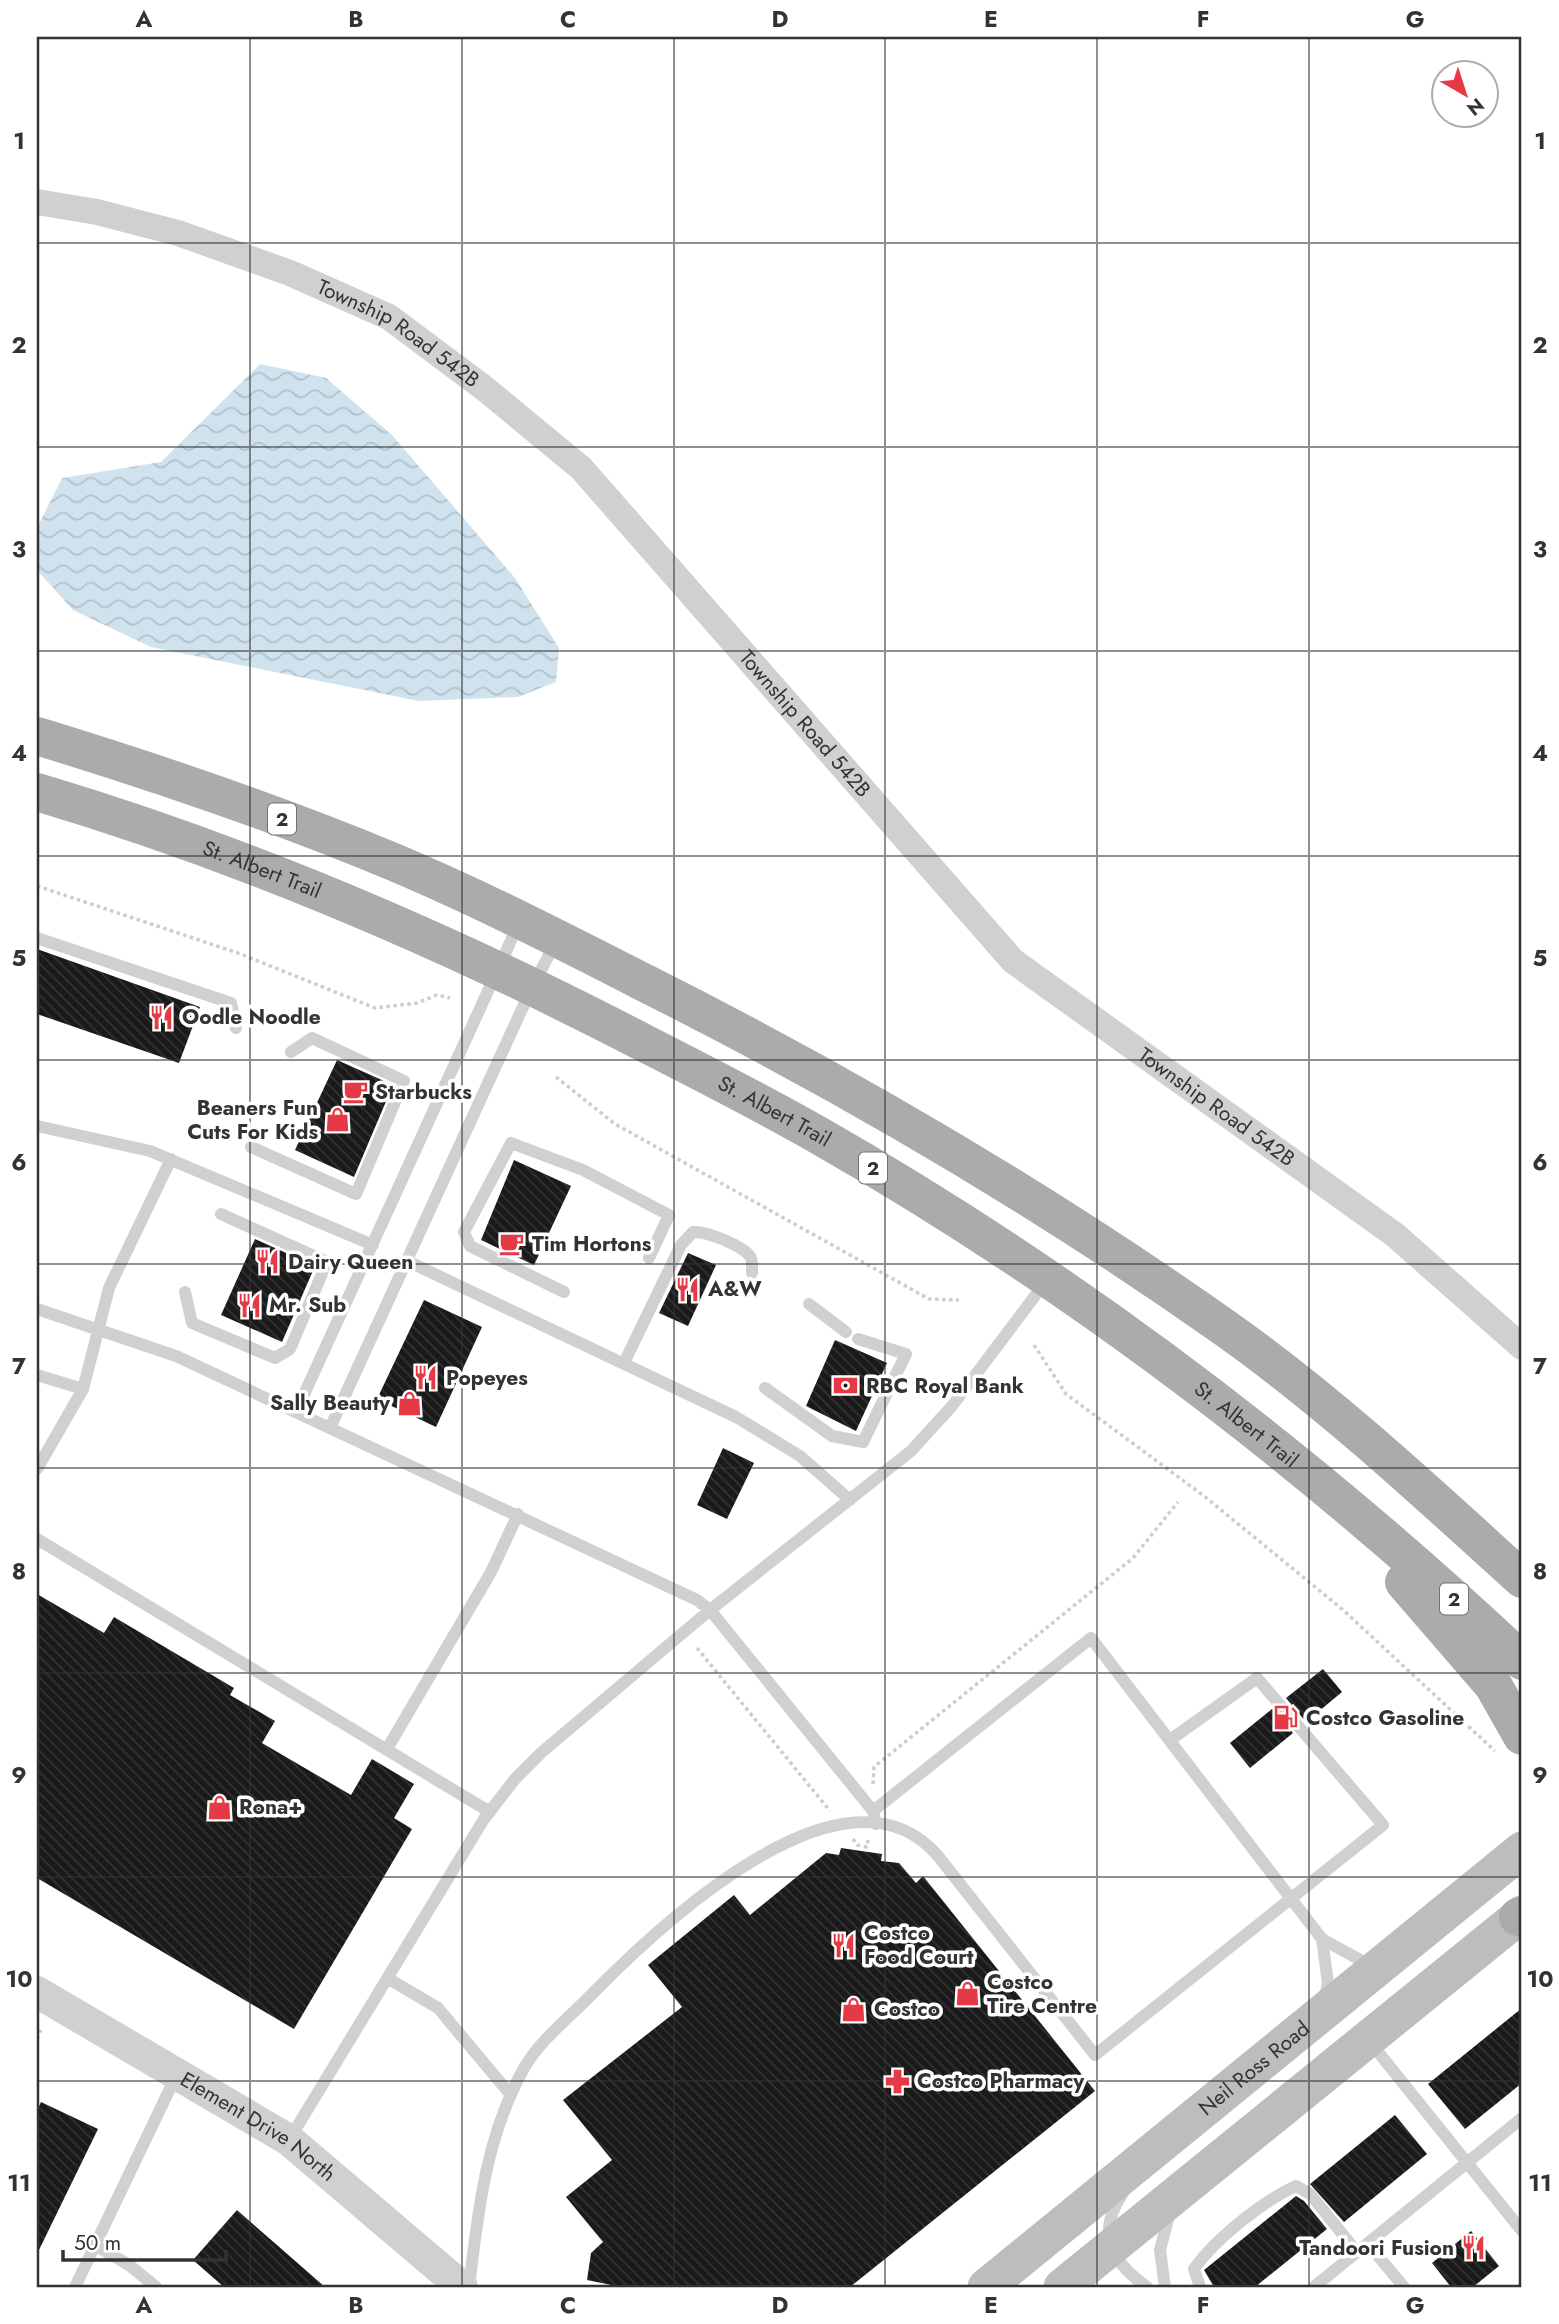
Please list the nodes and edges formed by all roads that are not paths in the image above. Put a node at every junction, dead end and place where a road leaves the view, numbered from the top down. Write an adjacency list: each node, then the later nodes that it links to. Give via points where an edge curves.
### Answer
1 (37, 202): 25 (street, Township Road 542B, via 178,233 290,273 389,317 484,388 581,468 1013,961 1395,1235)
2 (37, 736): 4 (main road, 2, via 236,801 395,863)
3 (37, 792): 7 (main road, St. Albert Trail / 2, via 288,879)
4 (520, 919): 6 (main road, 2); 7 (lane)
5 (37, 938): 9 (lane, via 231,1003)
6 (558, 938): 8 (lane); 37 (main road, 2, via 780,1051 895,1116 1112,1252 1227,1329 1323,1404 1403,1469)
7 (497, 968): 8 (main road, St. Albert Trail / 2); 15 (lane)
8 (533, 985): 17 (lane); 19 (main road, St. Albert Trail / 2, via 819,1135)
9 (236, 1028)
10 (291, 1052): 12 (lane, via 312,1038 404,1081 356,1194)
11 (37, 1126): 13 (lane, via 150,1151)
12 (251, 1147)
13 (171, 1160): 15 (lane); 24 (lane, via 109,1288)
14 (221, 1214): 20 (lane, via 327,1262 290,1349 275,1358 192,1323)
15 (373, 1245): 30 (lane)
16 (649, 1258): 21 (lane, via 669,1215 583,1170 511,1143 464,1232 470,1246)
17 (407, 1261): 26 (lane); 31 (lane)
18 (752, 1273): 26 (lane, via 747,1254 708,1232 693,1232 681,1245)
19 (1048, 1279): 33 (lane, via 930,1431); 35 (main road, St. Albert Trail / 2, via 1249,1427)
20 (185, 1292)
21 (564, 1292)
22 (809, 1304): 29 (lane, via 852,1336 906,1354 863,1442 832,1436)
23 (37, 1309): 24 (lane)
24 (98, 1328): 28 (lane); 30 (lane, via 176,1356)
25 (1522, 1347)
26 (624, 1363): 33 (lane, via 800,1455)
27 (37, 1375): 28 (lane)
28 (83, 1388): 32 (lane)
29 (765, 1388)
30 (296, 1412): 31 (lane)
31 (330, 1428): 34 (lane)
32 (37, 1469)
33 (850, 1500): 38 (lane)
34 (518, 1514): 38 (lane, via 674,1588); 42 (lane, via 486,1580)
35 (1385, 1537): 39 (main road, St. Albert Trail / 2); 41 (main road, via 1389,1565 1493,1685)
36 (37, 1539): 42 (lane)
37 (1522, 1579)
38 (710, 1610): 43 (lane); 44 (lane, via 542,1752)
39 (1522, 1661)
40 (1170, 1740): 43 (lane, via 1091,1638); 47 (lane); 47 (lane, via 1257,1678 1382,1825)
41 (1512, 1746)
42 (387, 1749): 44 (lane)
43 (872, 1809): 45 (lane)
44 (490, 1812): 51 (lane)
45 (873, 1824): 47 (lane, via 916,1834 928,1844 1094,2055); 56 (lane, via 815,1829 742,1866 640,1945 533,2055)
46 (1522, 1850): 50 (main road, Neil Ross Road)
47 (1292, 1899): 49 (lane)
48 (1521, 1916): 54 (main road)
49 (1322, 1939): 50 (lane); 53 (lane, via 1328,1983)
50 (1377, 1969): 53 (main road, Neil Ross Road)
51 (389, 1979): 56 (lane, via 438,2008); 59 (lane)
52 (37, 1992): 55 (street, Element Drive North)
53 (1321, 2014): 57 (main road, Neil Ross Road)
54 (1368, 2039): 60 (lane); 61 (main road)
55 (178, 2073): 59 (street, Element Drive North); 64 (lane)
56 (510, 2094): 70 (lane, via 484,2169)
57 (1196, 2117): 65 (lane, via 1140,2170 1115,2204 1107,2227); 71 (main road, Neil Ross Road)
58 (1522, 2118): 60 (lane)
59 (289, 2140): 69 (street, Element Drive North)
60 (1468, 2162): 62 (lane); 63 (lane)
61 (1199, 2176): 65 (main road); 74 (lane, via 1176,2201 1165,2225 1160,2250)
62 (1522, 2231)
63 (1368, 2244): 66 (lane); 77 (lane)
64 (95, 2245): 67 (lane); 68 (lane)
65 (1110, 2247): 72 (main road); 73 (lane)
66 (1357, 2252): 75 (lane, via 1310,2194 1296,2186 1279,2194 1206,2253 1194,2269); 76 (lane)
67 (75, 2287)
68 (156, 2287)
69 (462, 2287)
70 (469, 2287)
71 (986, 2287)
72 (1062, 2287)
73 (1147, 2287)
74 (1165, 2287)
75 (1200, 2287)
76 (1314, 2287)
77 (1404, 2287)

